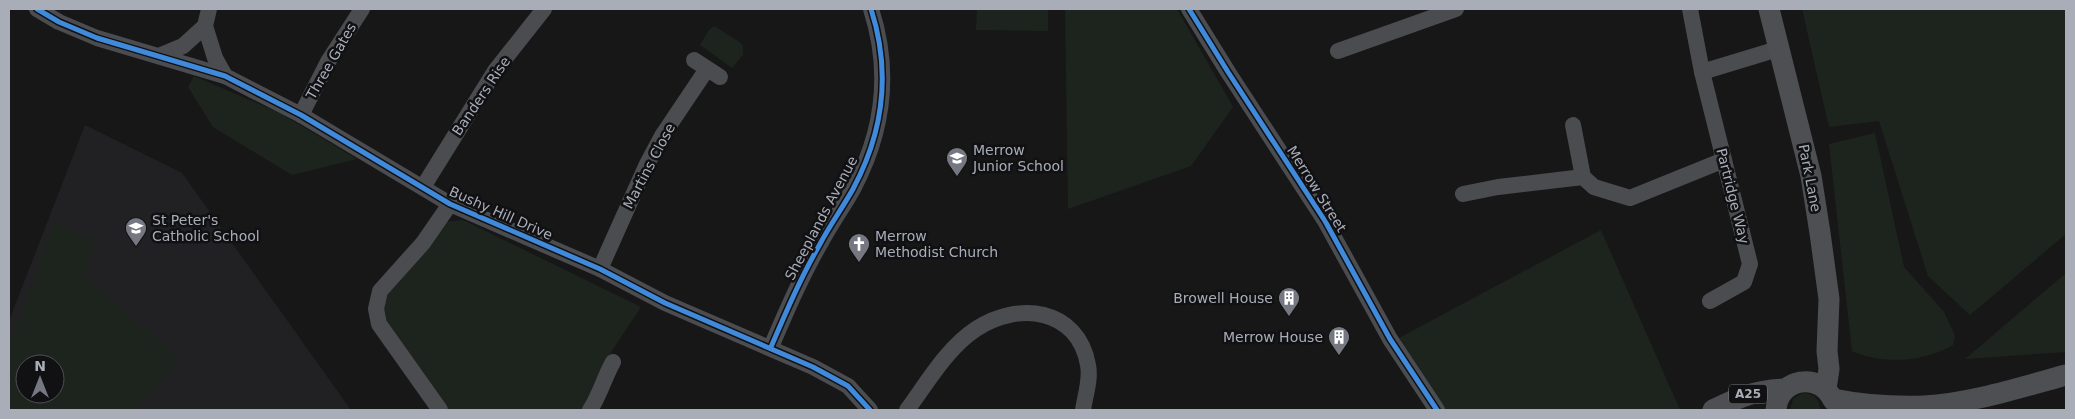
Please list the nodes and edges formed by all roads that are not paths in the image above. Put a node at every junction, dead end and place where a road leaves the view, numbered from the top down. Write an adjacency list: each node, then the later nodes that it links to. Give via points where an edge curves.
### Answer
1 (37, 9): 14 (street, Bushy Hill Drive, via 97,38)
2 (209, 9): 11 (street)
3 (362, 9): 18 (street, Three Gates, via 329,60)
4 (544, 9): 22 (street, Banders Rise, via 495,71)
5 (871, 9): 27 (street, Sheeplands Avenue, via 884,77 877,132 854,188 799,282)
6 (1189, 9): 38 (street, Merrow Street, via 1325,221 1386,332)
7 (1456, 9): 10 (street)
8 (1690, 9): 16 (street, Partridge Way)
9 (1769, 9): 12 (main road, Park Lane)
10 (1421, 15): 13 (street)
11 (205, 26): 14 (street, via 183,46); 17 (street, via 215,58)
12 (1778, 49): 16 (street); 28 (main road, Park Lane, via 1813,186 1829,299)
13 (1338, 51)
14 (159, 56): 17 (street, Bushy Hill Drive)
15 (707, 69): 25 (street, Martins Close, via 647,164)
16 (1702, 72): 20 (street, Partridge Way)
17 (225, 76): 18 (street, Bushy Hill Drive)
18 (301, 115): 22 (street, Bushy Hill Drive)
19 (1573, 125): 21 (street)
20 (1724, 160): 21 (street, via 1630,198 1594,186); 26 (street, Partridge Way, via 1750,264 1744,282)
21 (1583, 177): 23 (street)
22 (423, 186): 24 (street, Bushy Hill Drive)
23 (1463, 194)
24 (450, 204): 25 (street, Bushy Hill Drive); 33 (street, via 423,243 380,291 376,309 380,324)
25 (600, 269): 27 (street, Bushy Hill Drive, via 665,303)
26 (1710, 301)
27 (770, 347): 35 (street, Bushy Hill Drive, via 842,383)
28 (1826, 351): 31 (main road); 32 (main road, Park Lane)
29 (613, 362): 34 (street)
30 (2066, 375): 32 (main road, via 1983,396 1926,406)
31 (1790, 386): 32 (main road, via 1812,381); 39 (main road, A25, via 1740,396); 40 (main road, via 1780,396)
32 (1831, 400)
33 (440, 410)
34 (590, 410)
35 (870, 410)
36 (907, 410): 37 (street, via 936,370 976,328 1026,311 1055,319 1073,330 1088,366)
37 (1083, 410)
38 (1436, 410)
39 (1713, 410)
40 (1776, 410)

